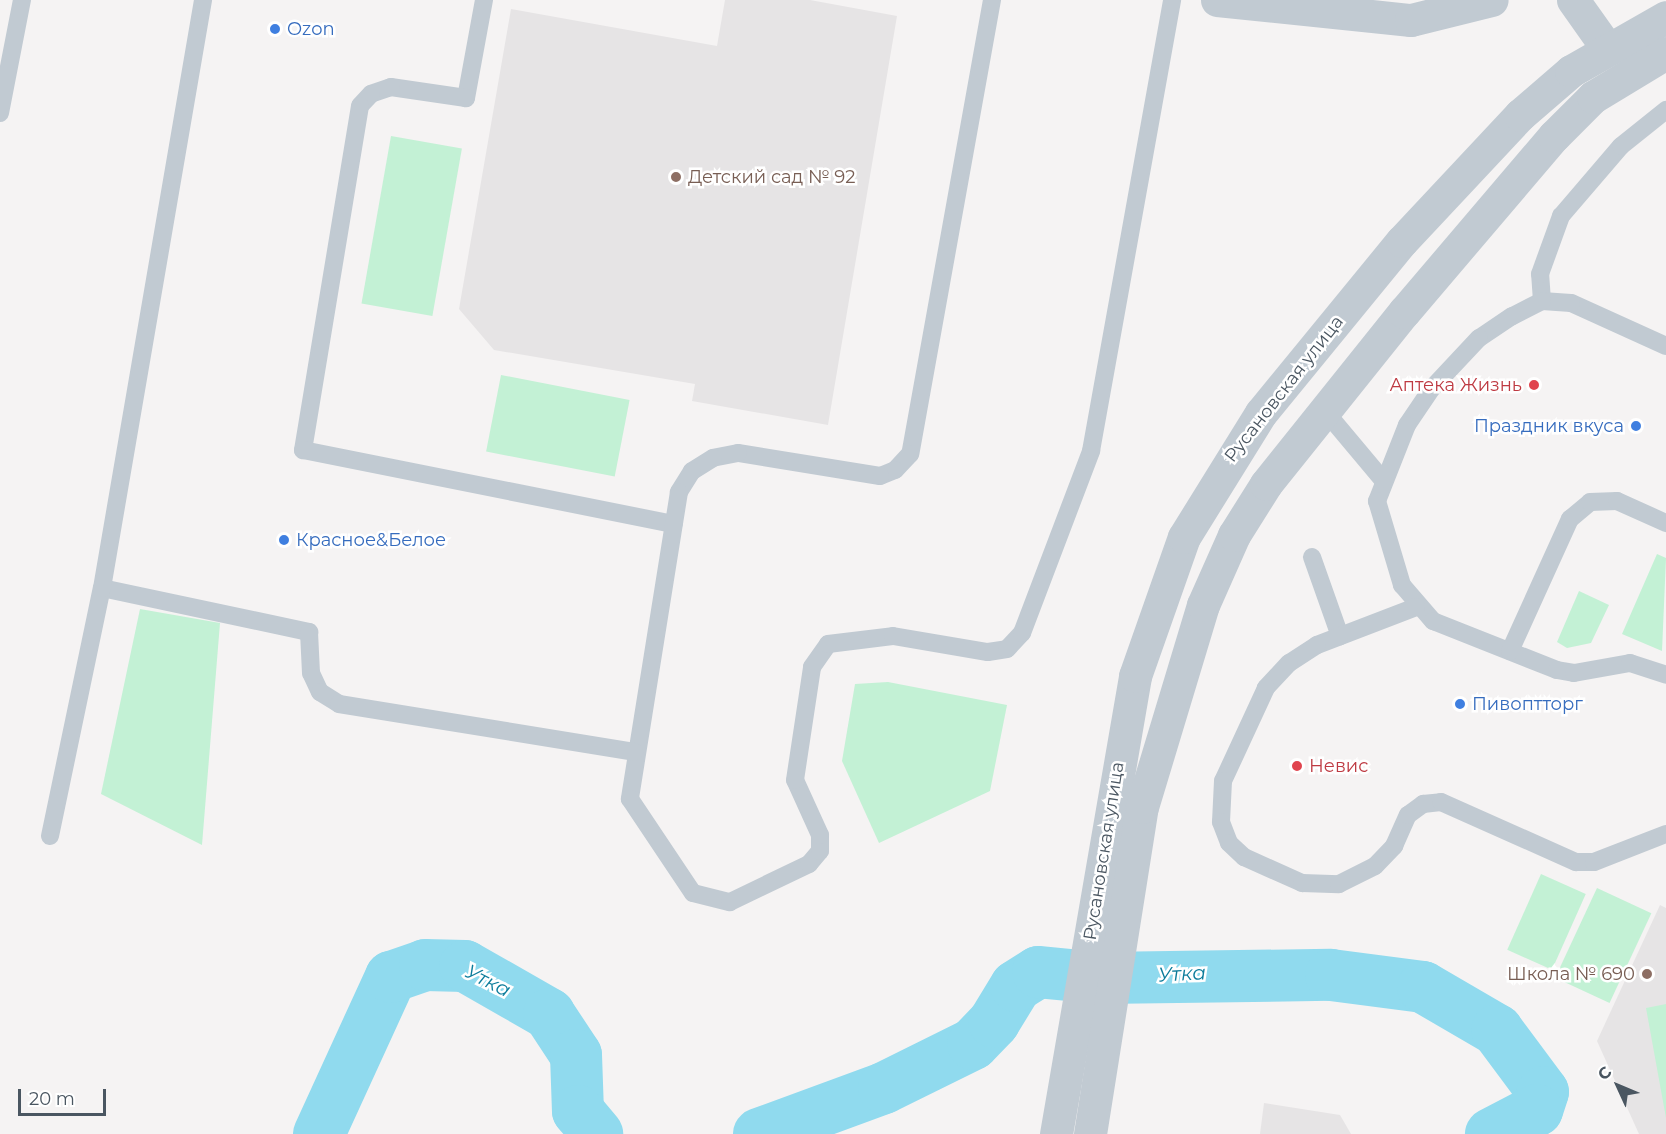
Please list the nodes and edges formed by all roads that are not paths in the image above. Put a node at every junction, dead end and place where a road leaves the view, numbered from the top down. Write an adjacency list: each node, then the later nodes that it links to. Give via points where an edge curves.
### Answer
1 (22, 0): 14 (lane)
2 (203, 0): 22 (lane)
3 (484, 0): 19 (lane, via 466,98 391,87 371,94 360,106 303,450)
4 (992, 0): 19 (lane, via 910,454 895,470 880,476 738,453 712,458 692,471 679,492)
5 (1172, 0): 27 (lane, via 1091,451 1022,633 1007,649 988,652 893,636 828,644 812,667 795,780 820,835 820,852 809,864 730,902 693,893 630,799)
6 (1492, 0): 8 (street, via 1412,20)
7 (1573, 0): 10 (street)
8 (1235, 2)
9 (1666, 17): 10 (street, Русановская улица)
10 (1607, 48): 12 (lane); 30 (street, Русановская улица, via 1520,115 1410,233 1226,463 1184,537 1135,676)
11 (1666, 53): 12 (street, Русановская улица)
12 (1625, 76): 17 (street, Русановская улица, via 1593,97 1546,145)
13 (1666, 110): 15 (lane, via 1621,146 1561,216 1542,266)
14 (0, 113)
15 (1542, 301): 16 (lane, via 1571,303); 18 (lane, via 1479,338 1456,360 1407,426)
16 (1666, 346)
17 (1325, 411): 18 (lane); 30 (street, Русановская улица, via 1234,535 1203,605)
18 (1382, 479): 23 (lane, via 1377,501 1380,525)
19 (674, 524): 27 (lane)
20 (1666, 524): 25 (lane, via 1617,501 1590,502 1570,519)
21 (1312, 557): 24 (lane)
22 (102, 588): 27 (lane, via 309,632 311,673 320,692 339,704); 29 (lane)
23 (1416, 607): 24 (lane); 25 (lane, via 1433,621)
24 (1340, 636): 28 (lane, via 1289,663 1266,688 1223,781 1221,822 1229,843 1244,857 1302,883 1339,884 1375,866 1394,846 1408,815 1423,804 1442,802 1576,862 1594,862)
25 (1510, 651): 26 (lane, via 1565,672 1630,663)
26 (1666, 675)
27 (634, 753)
28 (1666, 834)
29 (50, 836)
30 (1113, 891): 31 (street, Русановская улица, via 1072,1052); 32 (street, Русановская улица, via 1106,1058)
31 (1056, 1134)
32 (1090, 1134)

